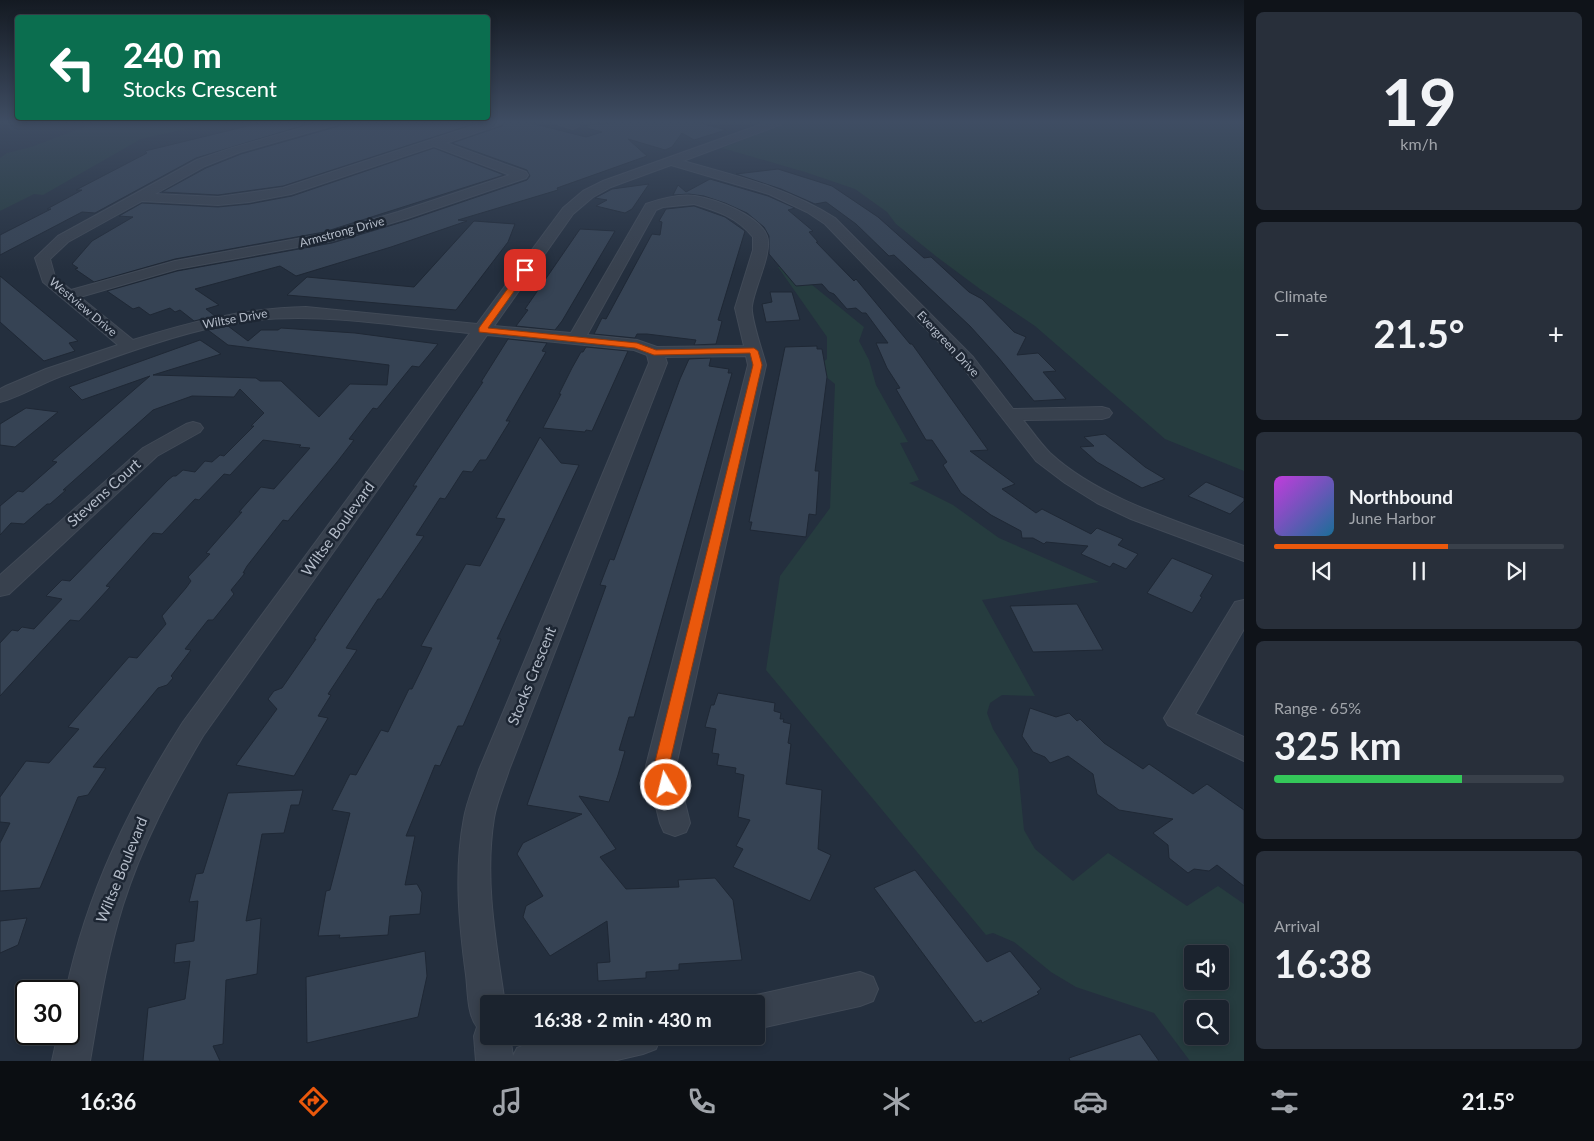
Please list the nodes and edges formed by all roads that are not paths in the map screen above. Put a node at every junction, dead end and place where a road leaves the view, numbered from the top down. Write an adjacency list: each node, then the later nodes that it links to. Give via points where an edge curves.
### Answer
1 (187, 172): 6 (street, Westview Drive)
2 (347, 172): 6 (street, via 286,191 249,198 218,201)
3 (515, 172): 7 (street, Armstrong Drive, via 522,174 403,216 326,238 175,265)
4 (642, 172): 8 (street, Wiltse Boulevard, via 607,184 577,202)
5 (705, 172): 15 (street, Evergreen Drive, via 789,198 830,221 967,361)
6 (140, 197): 7 (street, Westview Drive, via 63,239 42,258 48,279)
7 (68, 296): 10 (street, Westview Drive)
8 (482, 330): 9 (street); 10 (street, Wiltse Drive, via 306,312 271,312 228,318); 28 (street, Wiltse Boulevard, via 168,768 124,857 105,908)
9 (576, 339): 11 (street, via 651,207 694,200 730,211 749,223 760,236 760,250 743,308); 12 (street, via 637,345)
10 (131, 347): 13 (street, Wiltse Drive, via 32,381)
11 (754, 351): 12 (street); 22 (street, via 757,365 661,766)
12 (654, 352): 24 (street, Stocks Crescent, via 658,364 494,770 479,816 473,878)
13 (0, 396)
14 (1102, 413): 15 (street)
15 (1008, 415): 17 (street, Evergreen Drive, via 1043,457 1097,494 1139,514)
16 (193, 428): 18 (street, Stevens Court, via 150,452)
17 (1244, 554)
18 (11, 566): 19 (street, Stevens Court)
19 (0, 588)
20 (1244, 608): 21 (street, via 1178,718)
21 (1244, 750)
22 (675, 823)
23 (860, 989): 25 (street)
24 (486, 995)
25 (765, 1010)
26 (493, 1045): 29 (street)
27 (602, 1045): 30 (street)
28 (71, 1061)
29 (495, 1061)
30 (530, 1061)

